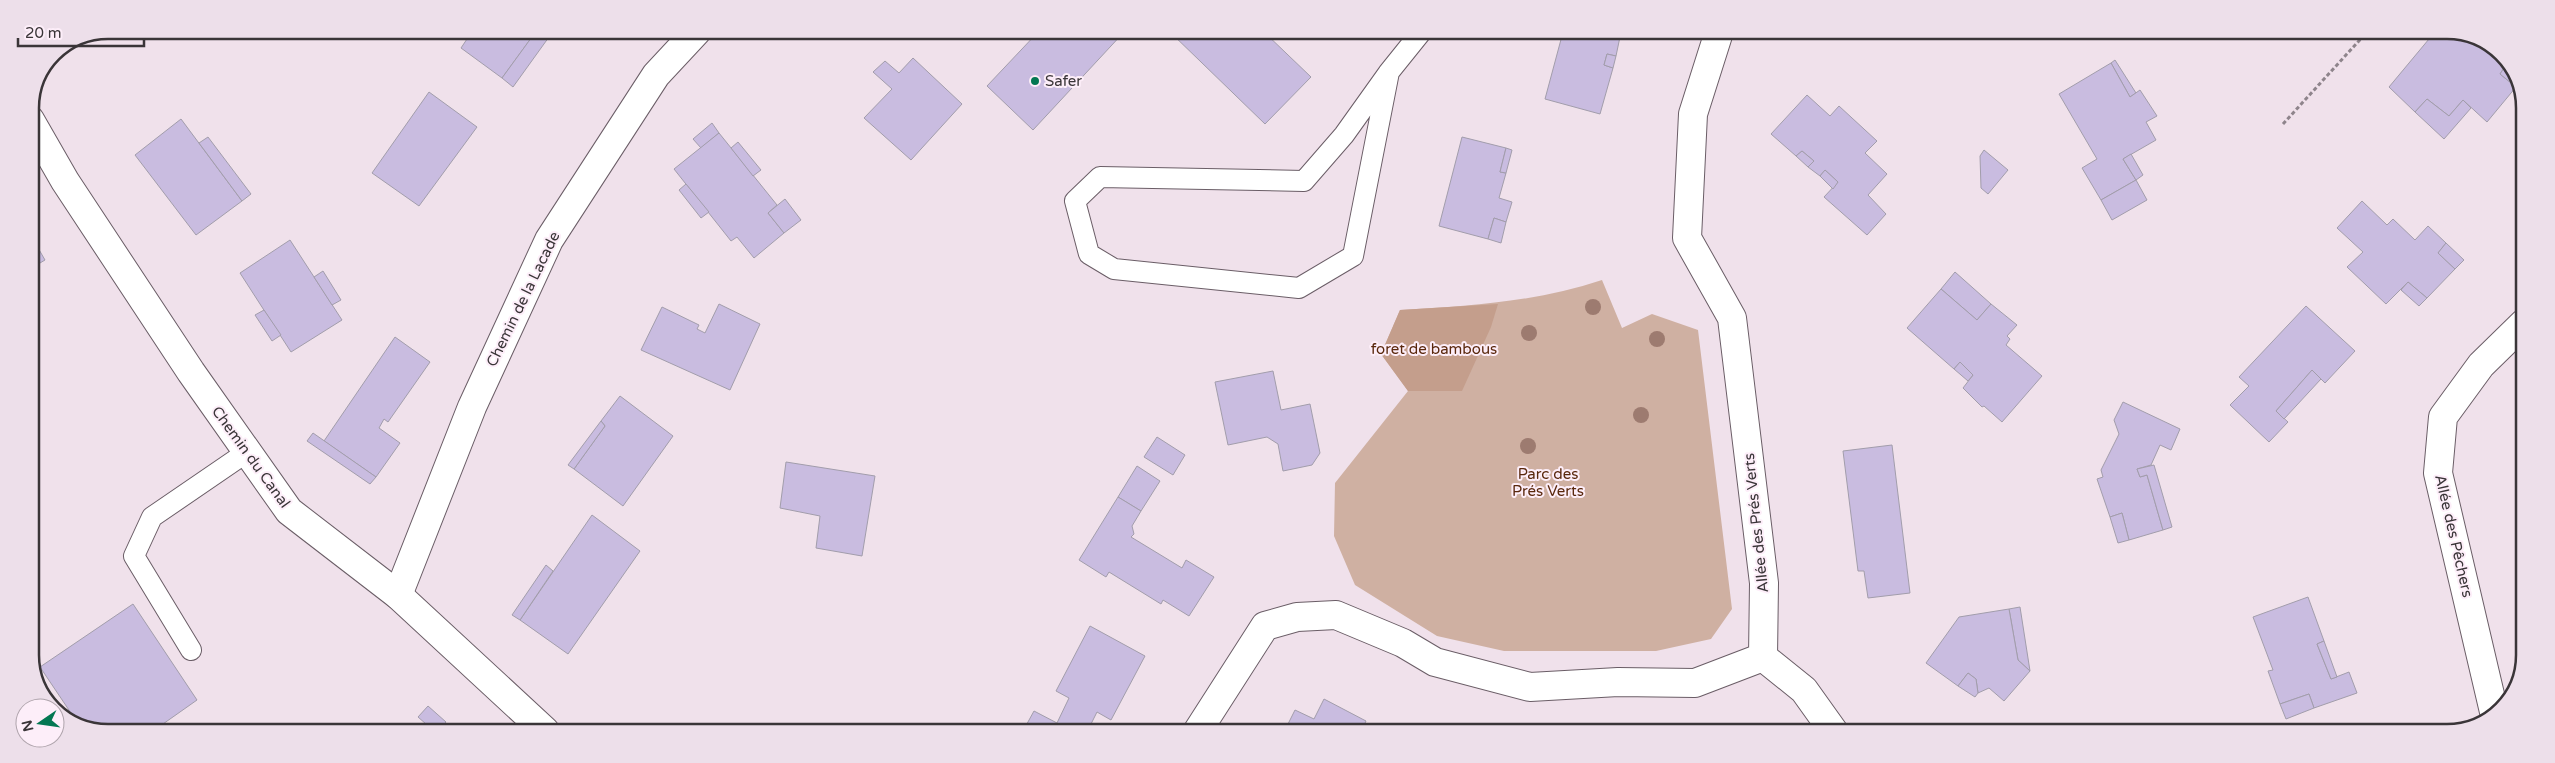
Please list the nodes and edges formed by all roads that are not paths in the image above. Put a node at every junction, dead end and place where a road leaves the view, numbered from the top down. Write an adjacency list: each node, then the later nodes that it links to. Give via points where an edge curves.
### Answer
1 (690, 39): 8 (street, Chemin de la Lacade, via 656,75 549,240 472,407)
2 (1416, 39): 4 (lane)
3 (1716, 39): 10 (street, Allée des Prés Verts, via 1693,114 1687,238 1732,318 1764,583)
4 (1389, 72): 4 (lane, via 1344,135 1304,181 1100,177 1076,201 1088,254 1114,269 1299,288 1353,256)
5 (39, 135): 7 (street, Chemin du Canal, via 76,198 190,372)
6 (2516, 331): 11 (street, Allée des Pêchers, via 2482,365 2443,417 2438,473)
7 (247, 452): 8 (street, Chemin du Canal, via 290,511); 9 (lane, via 152,517 134,556)
8 (398, 594): 12 (street, Chemin du Canal)
9 (191, 650)
10 (1763, 656): 13 (street, via 1695,683 1618,682 1530,687 1435,662 1403,643 1336,615 1297,617 1265,626); 14 (street, via 1804,690)
11 (2493, 707)
12 (537, 724)
13 (1202, 724)
14 (1828, 724)

